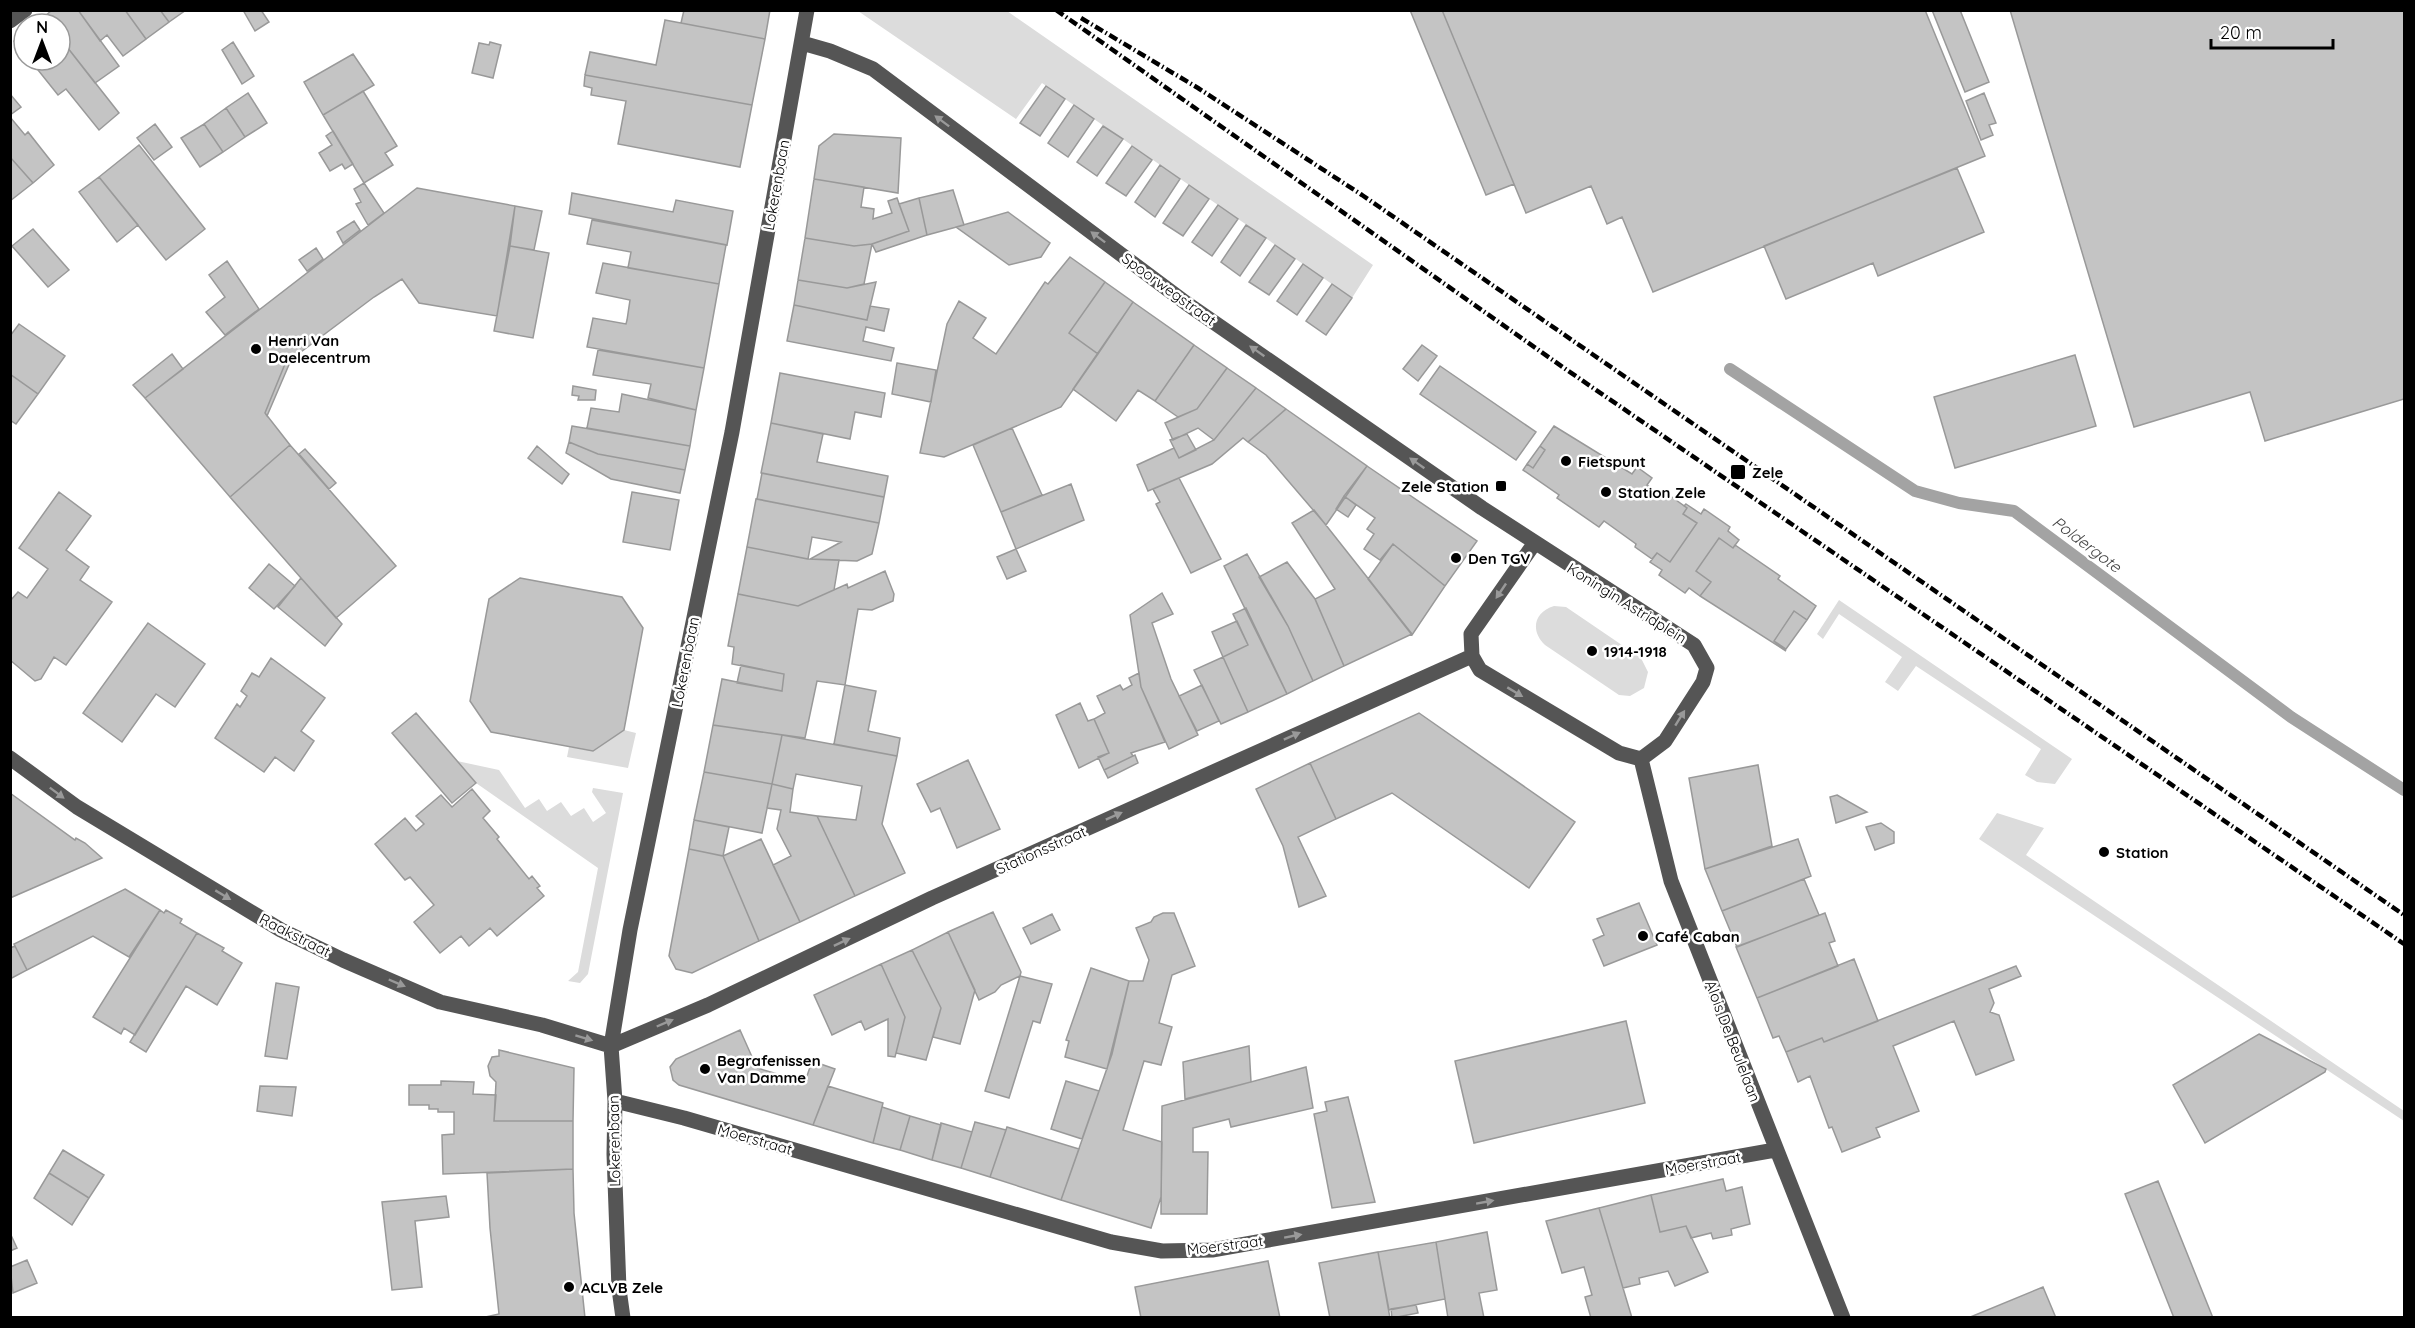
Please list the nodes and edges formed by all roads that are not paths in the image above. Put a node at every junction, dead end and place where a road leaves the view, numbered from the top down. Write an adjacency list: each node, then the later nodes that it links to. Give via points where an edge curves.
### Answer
1 (25, 10): 3 (street)
2 (807, 10): 4 (street, Lokerenbaan)
3 (10, 21)
4 (802, 43): 5 (street, Spoorwegstraat, one-way to 4, via 1186,303 873,69); 9 (street, Lokerenbaan, via 732,432 630,930)
5 (1534, 544): 6 (street, one-way to 6, via 1472,634); 8 (street, Koningin Astridplein, one-way to 5, via 1665,741 1703,682 1707,668 1694,645)
6 (1472, 656): 8 (street, one-way to 8, via 1480,670 1619,753); 9 (street, Stationsstraat, one-way to 6)
7 (10, 758): 9 (street, Raakstraat, one-way to 9, via 77,807 280,930 332,955 440,1002 542,1025)
8 (1641, 759): 11 (street, Alois De Beulelaan, via 1671,882)
9 (611, 1046): 10 (street, Lokerenbaan)
10 (615, 1101): 11 (street, Moerstraat, one-way to 11, via 1111,1242 1162,1251 1212,1250); 12 (street, Lokerenbaan, via 616,1217)
11 (1775, 1150): 13 (street, Alois De Beulelaan)
12 (623, 1317)
13 (1844, 1317)

